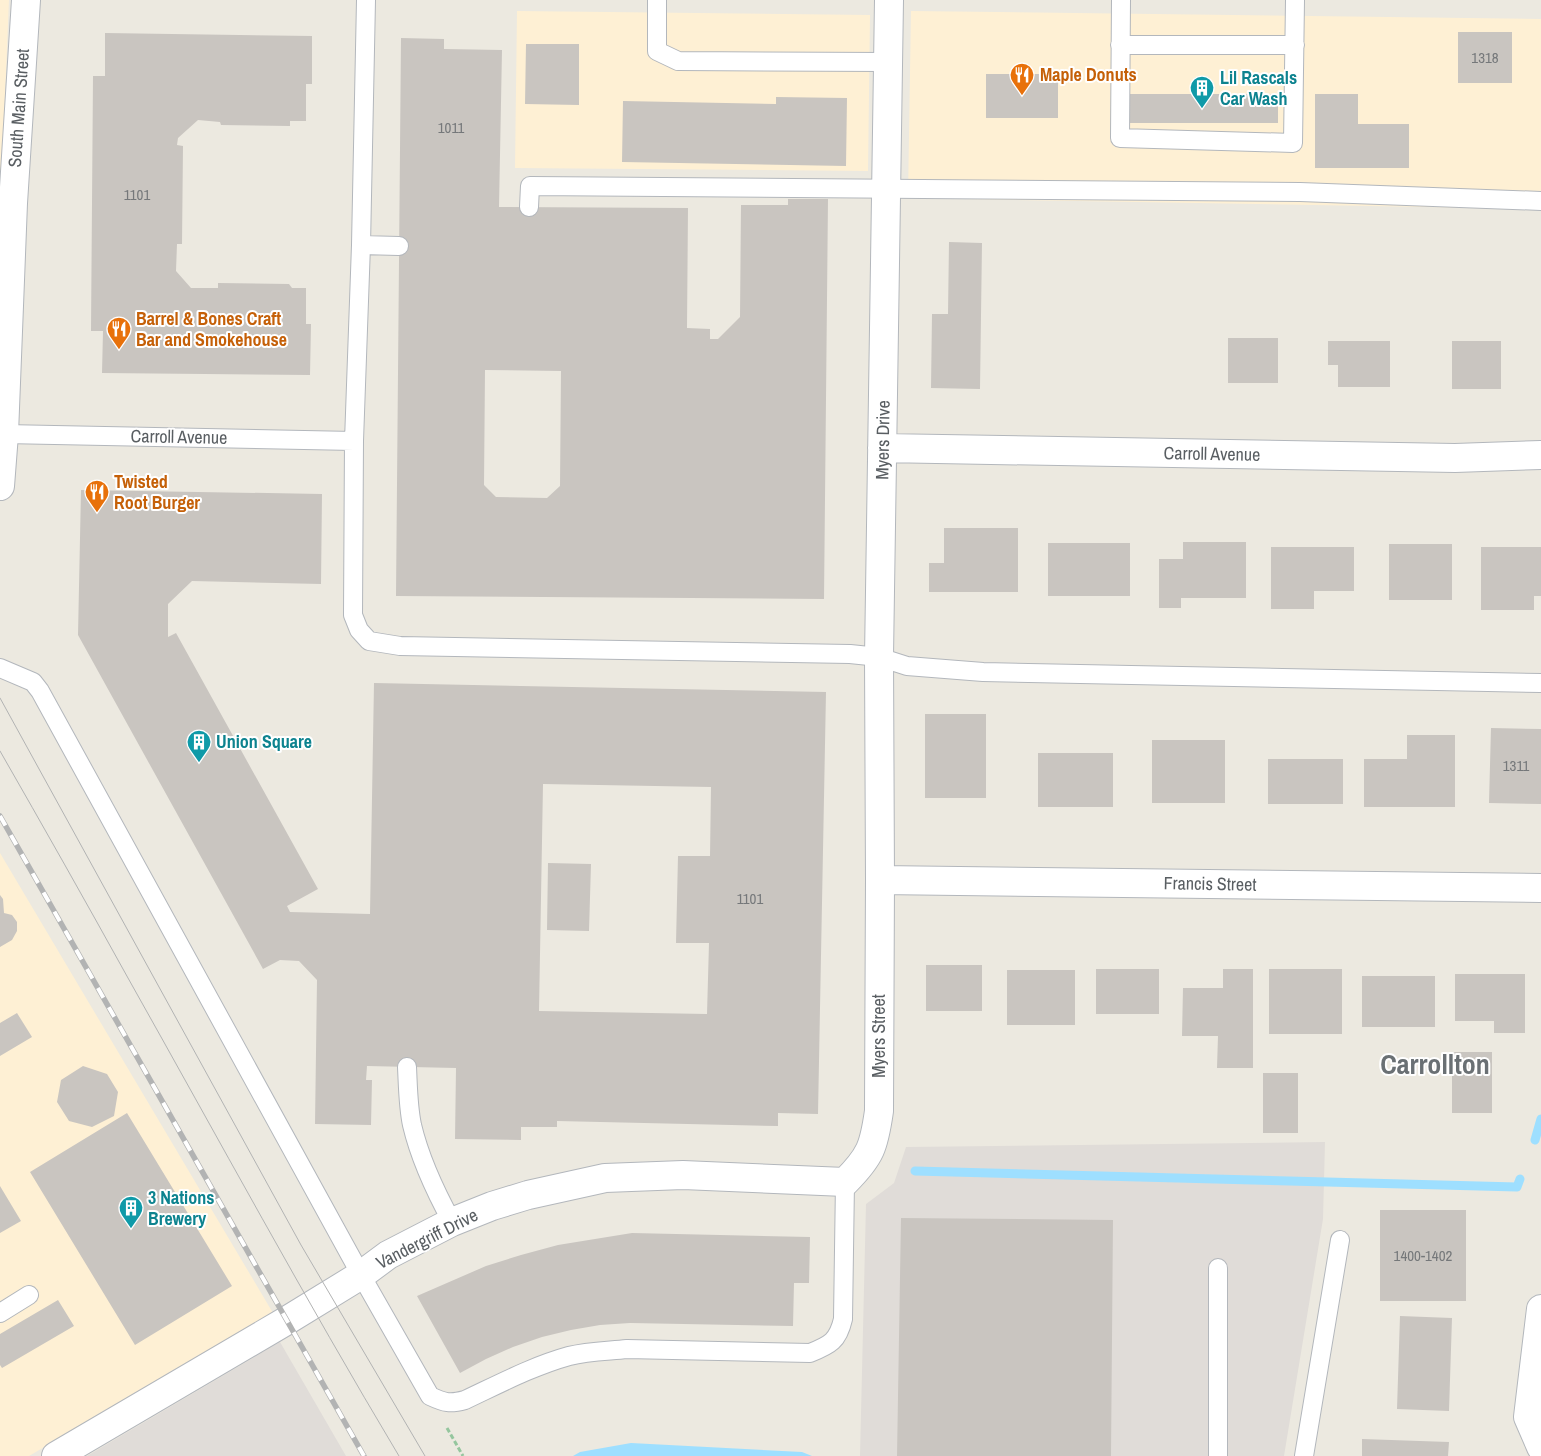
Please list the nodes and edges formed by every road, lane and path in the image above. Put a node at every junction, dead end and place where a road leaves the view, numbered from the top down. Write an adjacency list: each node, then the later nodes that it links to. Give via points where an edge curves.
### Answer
1 (26, 0): 15 (street, South Main Street)
2 (366, 0): 13 (lane)
3 (657, 0): 9 (lane, via 658,51 678,61)
4 (889, 0): 9 (street, Myers Drive)
5 (1121, 0): 7 (lane)
6 (1295, 0): 8 (lane)
7 (1120, 45): 8 (lane); 8 (lane, via 1120,138 1293,143)
8 (1295, 45)
9 (888, 62): 10 (street, Myers Drive)
10 (886, 189): 11 (lane, via 1300,192); 12 (lane, via 530,186); 18 (street, Myers Drive)
11 (1541, 201)
12 (529, 207)
13 (361, 245): 14 (lane); 17 (lane)
14 (399, 246)
15 (5, 283): 16 (street, South Main Street)
16 (4, 434): 17 (lane, Carroll Avenue); 20 (street, South Main Street)
17 (354, 441): 21 (lane, via 353,614 359,630 369,641 400,646)
18 (882, 448): 19 (street, Carroll Avenue, via 1455,458); 21 (street, Myers Drive)
19 (1541, 455)
20 (0, 486)
21 (879, 657): 23 (lane, via 907,666 983,672); 24 (street, Myers Drive)
22 (0, 668): 31 (lane, via 33,682 40,691)
23 (1541, 684)
24 (880, 880): 25 (street, Francis Street); 27 (street, Myers Street, via 876,1137 861,1166)
25 (1541, 888)
26 (406, 1067): 28 (lane, via 412,1124 423,1162)
27 (845, 1182): 28 (street, Vandergriff Drive, via 683,1175 605,1178 528,1195); 31 (lane, via 843,1319 840,1333 827,1346 810,1353 599,1351 549,1363 466,1400 443,1402 430,1396)
28 (452, 1222): 31 (street, Vandergriff Drive, via 388,1255)
29 (1340, 1240): 38 (lane)
30 (1218, 1268): 37 (lane)
31 (361, 1275): 36 (street, Vandergriff Drive)
32 (29, 1295): 34 (lane)
33 (1541, 1309): 35 (street, via 1528,1416)
34 (0, 1313)
35 (1541, 1447)
36 (56, 1456)
37 (1218, 1456)
38 (1304, 1456)

